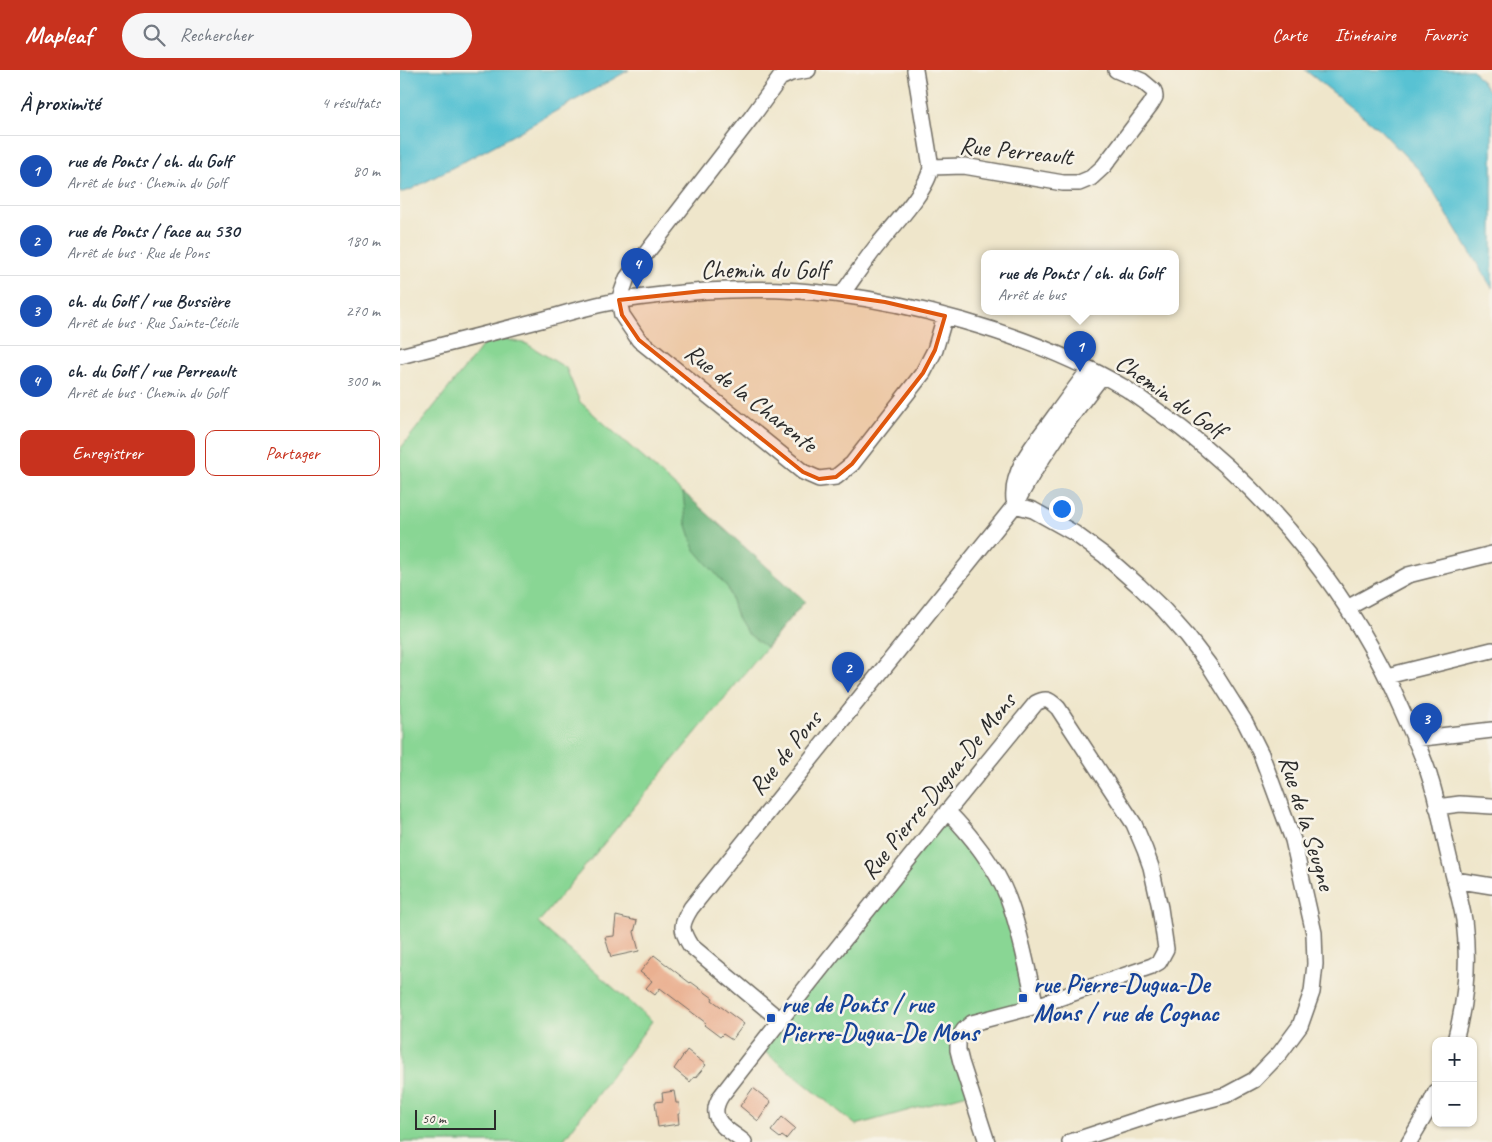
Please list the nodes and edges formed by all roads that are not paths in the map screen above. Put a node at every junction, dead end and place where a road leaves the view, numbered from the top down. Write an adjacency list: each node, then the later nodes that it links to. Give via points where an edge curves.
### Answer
1 (808, 70): 6 (street, via 780,78 627,278)
2 (915, 70): 4 (street, Rue Perreault)
3 (1116, 70): 4 (street, Rue Perreault, via 1148,85 1155,97 1104,166 1091,178 1079,183 1063,183 964,166)
4 (931, 167): 5 (street, Rue Perreault, via 921,191)
5 (842, 294): 6 (street, Chemin du Golf, via 772,289 704,291); 7 (street, Chemin du Golf)
6 (619, 300): 7 (street, Rue de la Charente, via 622,315 639,340 803,472 819,479 836,477 852,464 923,373 935,350); 8 (street, Chemin du Golf)
7 (945, 316): 9 (street, Chemin du Golf, via 1032,343)
8 (400, 356)
9 (1096, 373): 10 (street, via 1027,454 1016,479); 12 (street, Chemin du Golf, via 1160,412 1249,487 1313,561)
10 (1015, 505): 23 (street, Rue de Pons, via 684,920 684,936 690,945); 28 (street, Rue de la Seugne, via 1032,510 1074,533 1104,555 1164,610 1209,666 1245,722 1261,754 1293,840 1314,933 1312,992 1300,1026 1254,1080 1226,1095)
11 (1492, 554): 12 (street, via 1408,574)
12 (1347, 608): 14 (street, Chemin du Golf)
13 (1492, 650): 14 (street)
14 (1387, 676): 16 (street, Chemin du Golf)
15 (1492, 730): 16 (street)
16 (1414, 739): 18 (street, Chemin du Golf, via 1430,778)
17 (1492, 806): 18 (street, via 1460,804)
18 (1437, 807): 20 (street, Chemin du Golf)
19 (947, 811): 22 (street, via 963,826 993,868 1008,897); 22 (street, Rue Pierre-Dugua-De Mons, via 1036,703 1043,699 1058,708 1134,824 1151,867 1166,949 1163,956 1152,966); 23 (street, Rue Pierre-Dugua-De Mons)
20 (1455, 880): 21 (street); 24 (street, Chemin du Golf, via 1467,955)
21 (1492, 886)
22 (1036, 1006): 27 (street, Rue Pierre-Dugua-De Mons, via 972,1023 958,1039 961,1062)
23 (780, 1020): 26 (street, via 716,1104 718,1121)
24 (1456, 1037)
25 (1432, 1100): 29 (street)
26 (744, 1142)
27 (987, 1142)
28 (1070, 1142)
29 (1409, 1142)

